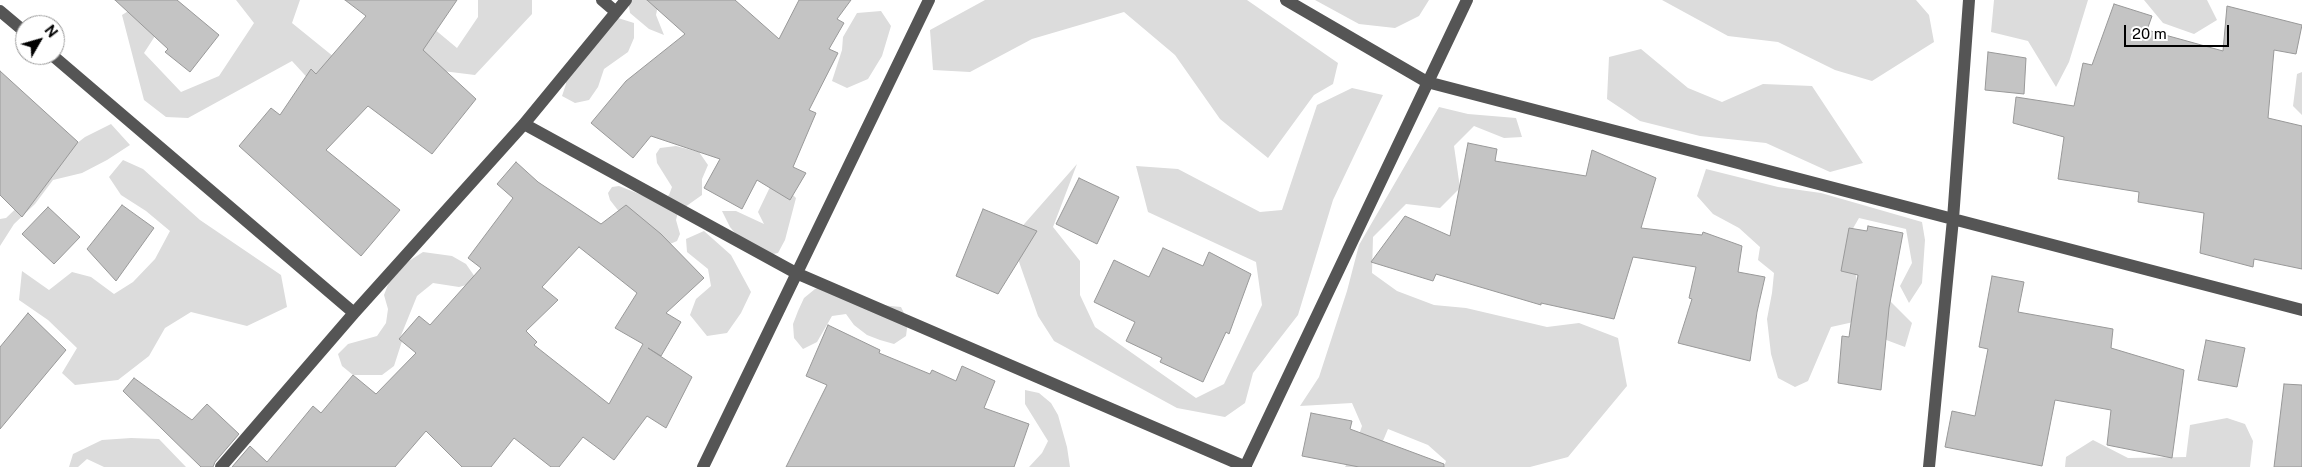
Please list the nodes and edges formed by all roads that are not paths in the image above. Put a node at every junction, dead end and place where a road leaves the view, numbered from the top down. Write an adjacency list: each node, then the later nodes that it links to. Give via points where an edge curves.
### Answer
1 (602, 0): 8 (street)
2 (626, 0): 8 (street)
3 (929, 0): 14 (street)
4 (1286, 0): 11 (street)
5 (1467, 0): 11 (street)
6 (1969, 0): 13 (street)
7 (0, 11): 9 (street)
8 (616, 12): 12 (street)
9 (15, 24)
10 (64, 65): 16 (street)
11 (1427, 82): 13 (street); 19 (street)
12 (524, 124): 14 (street); 16 (street)
13 (1953, 219): 15 (street); 20 (street)
14 (796, 273): 18 (street); 19 (street)
15 (2302, 310)
16 (354, 313): 17 (street)
17 (220, 467)
18 (703, 467)
19 (1245, 467)
20 (1929, 467)

